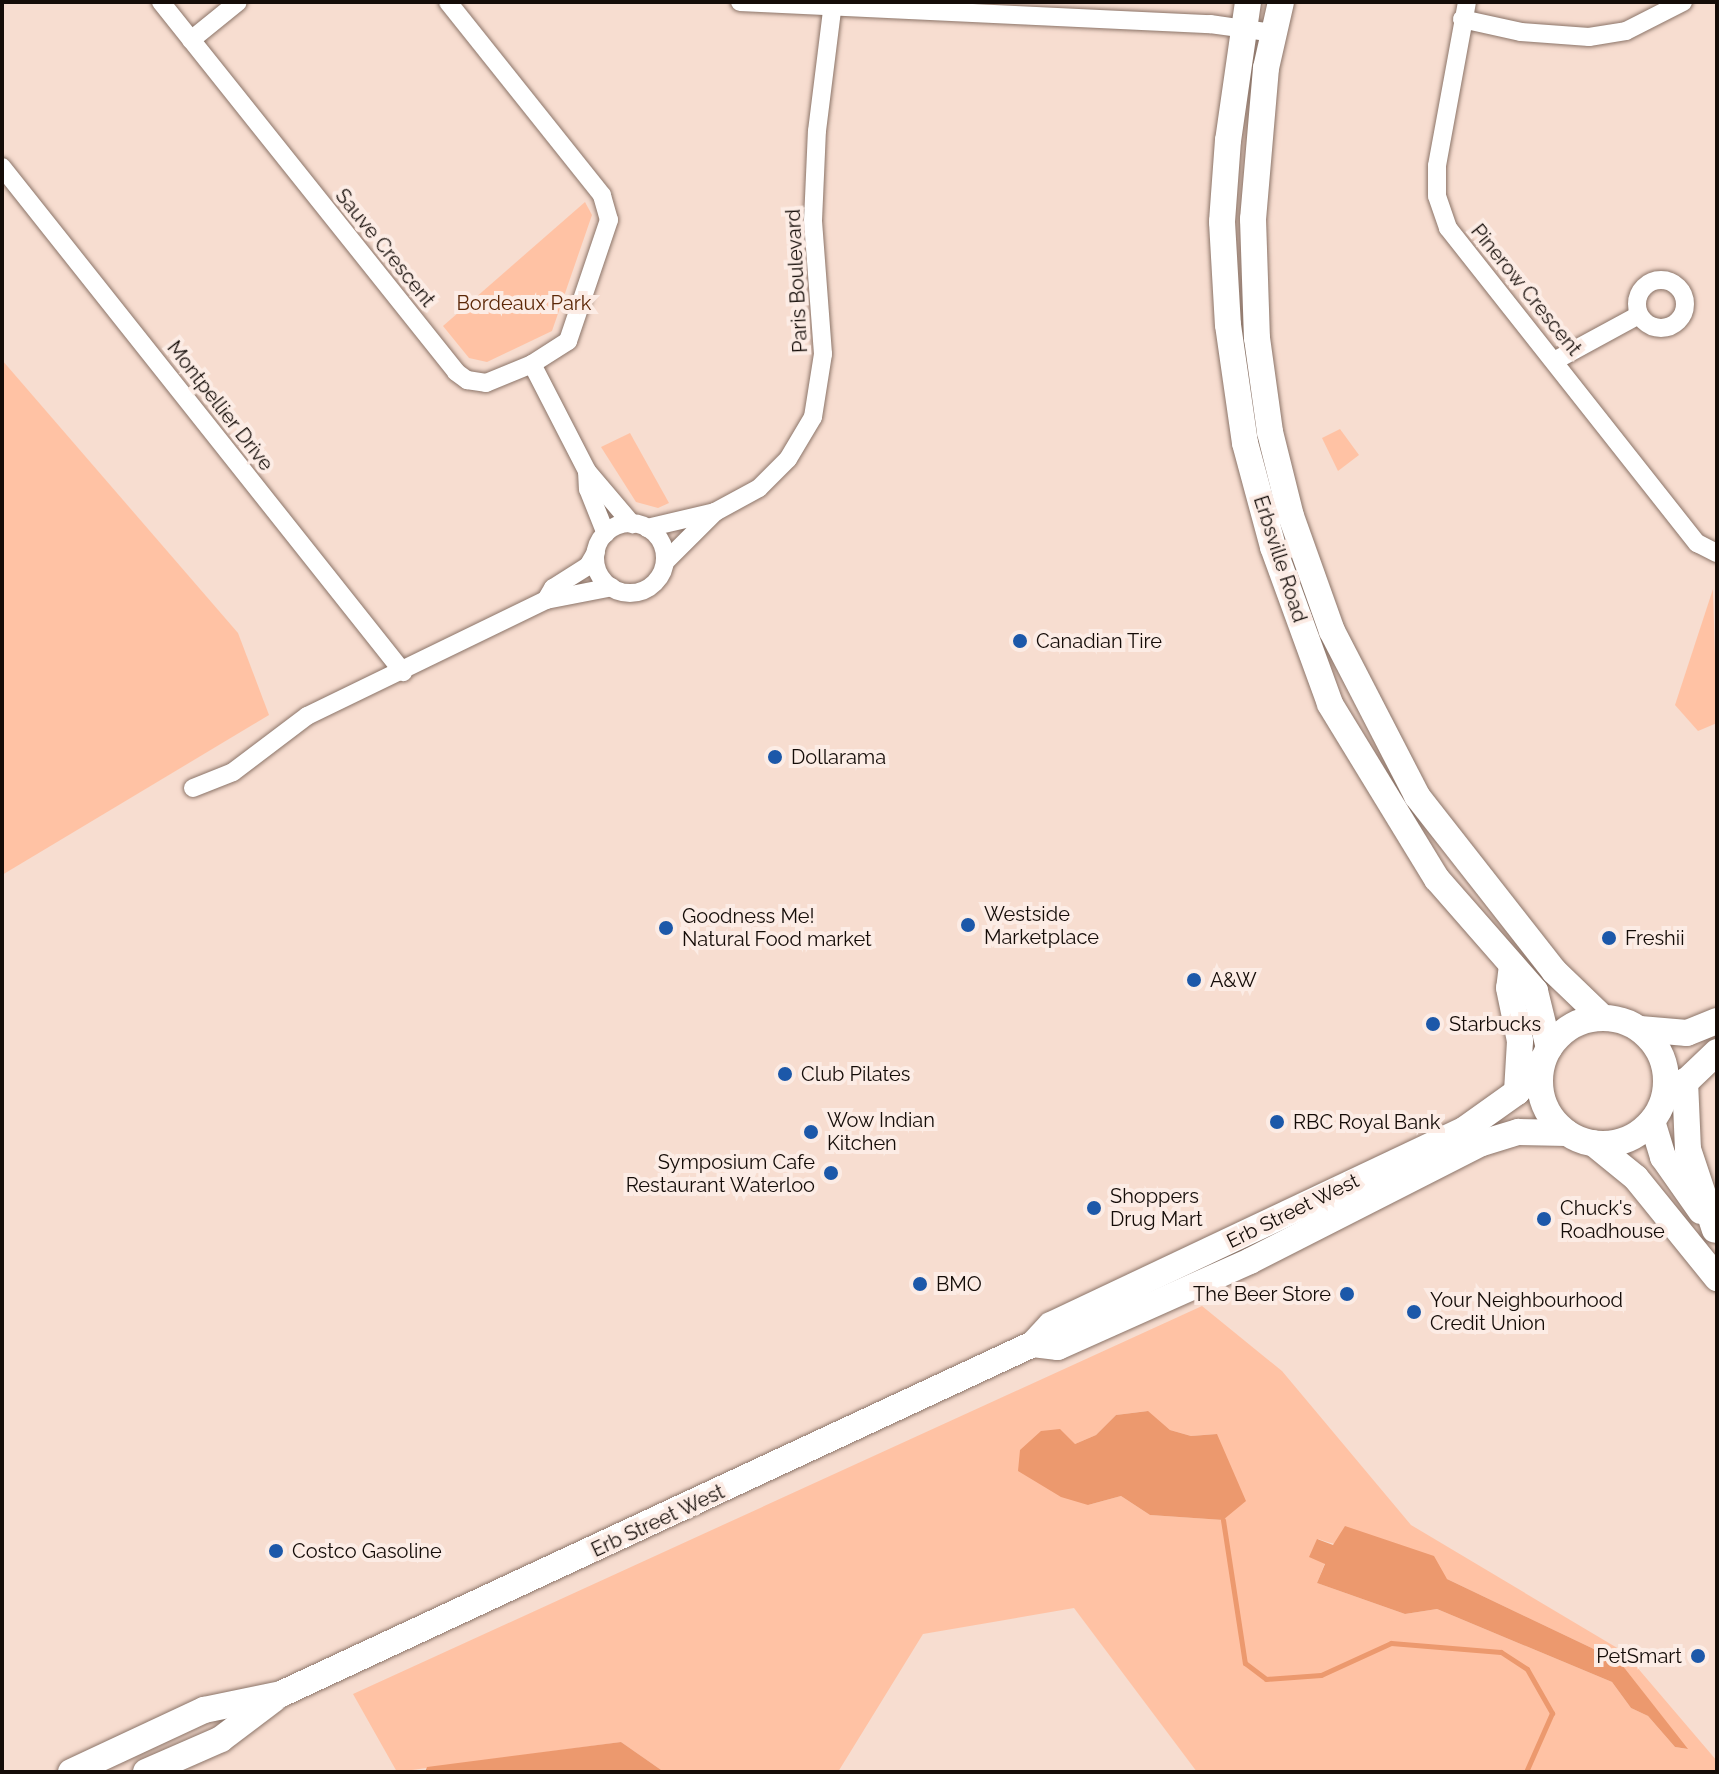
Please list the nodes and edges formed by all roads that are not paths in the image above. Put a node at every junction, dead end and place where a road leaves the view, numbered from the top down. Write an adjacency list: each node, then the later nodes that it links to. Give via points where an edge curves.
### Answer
1 (161, 2): 13 (street, Sauve Crescent)
2 (238, 2): 13 (street)
3 (448, 2): 17 (street, Sauve Crescent, via 602,195 609,220 571,336)
4 (740, 2): 8 (street)
5 (1248, 2): 11 (main road, Erbsville Road)
6 (1281, 2): 12 (main road, Erbsville Road)
7 (1683, 2): 10 (street, via 1626,31 1589,37 1521,32)
8 (832, 5): 9 (street); 19 (street, Paris Boulevard, via 813,221 823,354 820,393 803,438 780,469)
9 (1055, 10): 11 (street)
10 (1464, 10): 16 (street, Pinerow Crescent, via 1441,132 1439,207 1464,253)
11 (1242, 30): 12 (street); 29 (main road, Erbsville Road, via 1222,222 1228,325 1245,443 1273,547 1330,704 1437,879)
12 (1274, 33): 30 (main road, Erbsville Road, via 1261,111 1253,234 1259,353 1270,432 1291,516 1332,631 1417,796 1561,979)
13 (191, 40): 17 (street, Sauve Crescent, via 456,372 486,383)
14 (2, 167): 27 (street, Montpellier Drive)
15 (1639, 315): 16 (street)
16 (1556, 360): 23 (street, Pinerow Crescent, via 1697,543)
17 (532, 364): 18 (street)
18 (587, 471): 20 (street); 21 (street, via 588,489)
19 (715, 512): 20 (street, Paris Boulevard); 24 (street, Paris Boulevard)
20 (640, 526): 21 (street); 24 (street, via 660,539)
21 (606, 534): 22 (street)
22 (596, 552): 25 (street, via 598,572); 26 (street)
23 (1717, 553)
24 (665, 562): 25 (street, via 657,581 643,590)
25 (612, 587): 26 (street)
26 (546, 600): 27 (street)
27 (403, 672): 28 (street, via 307,716 233,772)
28 (193, 788)
29 (1512, 965): 34 (main road, Erbsville Road, via 1535,991); 36 (main road, via 1509,988 1520,1041)
30 (1603, 1018): 32 (main road); 34 (main road, via 1577,1024)
31 (1717, 1021): 32 (main road, via 1687,1033)
32 (1640, 1029): 37 (main road, via 1658,1050 1666,1071)
33 (1717, 1052): 35 (main road)
34 (1545, 1054): 36 (main road, Erb Street West); 38 (main road, via 1544,1103)
35 (1685, 1081): 37 (main road); 40 (main road, via 1688,1149)
36 (1517, 1092): 42 (main road, Erb Street West, via 1465,1129 1051,1325)
37 (1656, 1115): 39 (main road, via 1622,1141); 40 (main road, via 1671,1171)
38 (1567, 1133): 39 (main road); 42 (main road, Erb Street West, via 1518,1132 1482,1143 1250,1261 1058,1347)
39 (1593, 1143): 41 (main road, via 1636,1178)
40 (1716, 1231)
41 (1717, 1278)
42 (1033, 1344): 43 (main road, Erb Street West)
43 (281, 1694): 44 (main road, Erb Street West, via 204,1710); 45 (main road, Erb Street West, via 221,1739)
44 (71, 1772)
45 (146, 1772)

